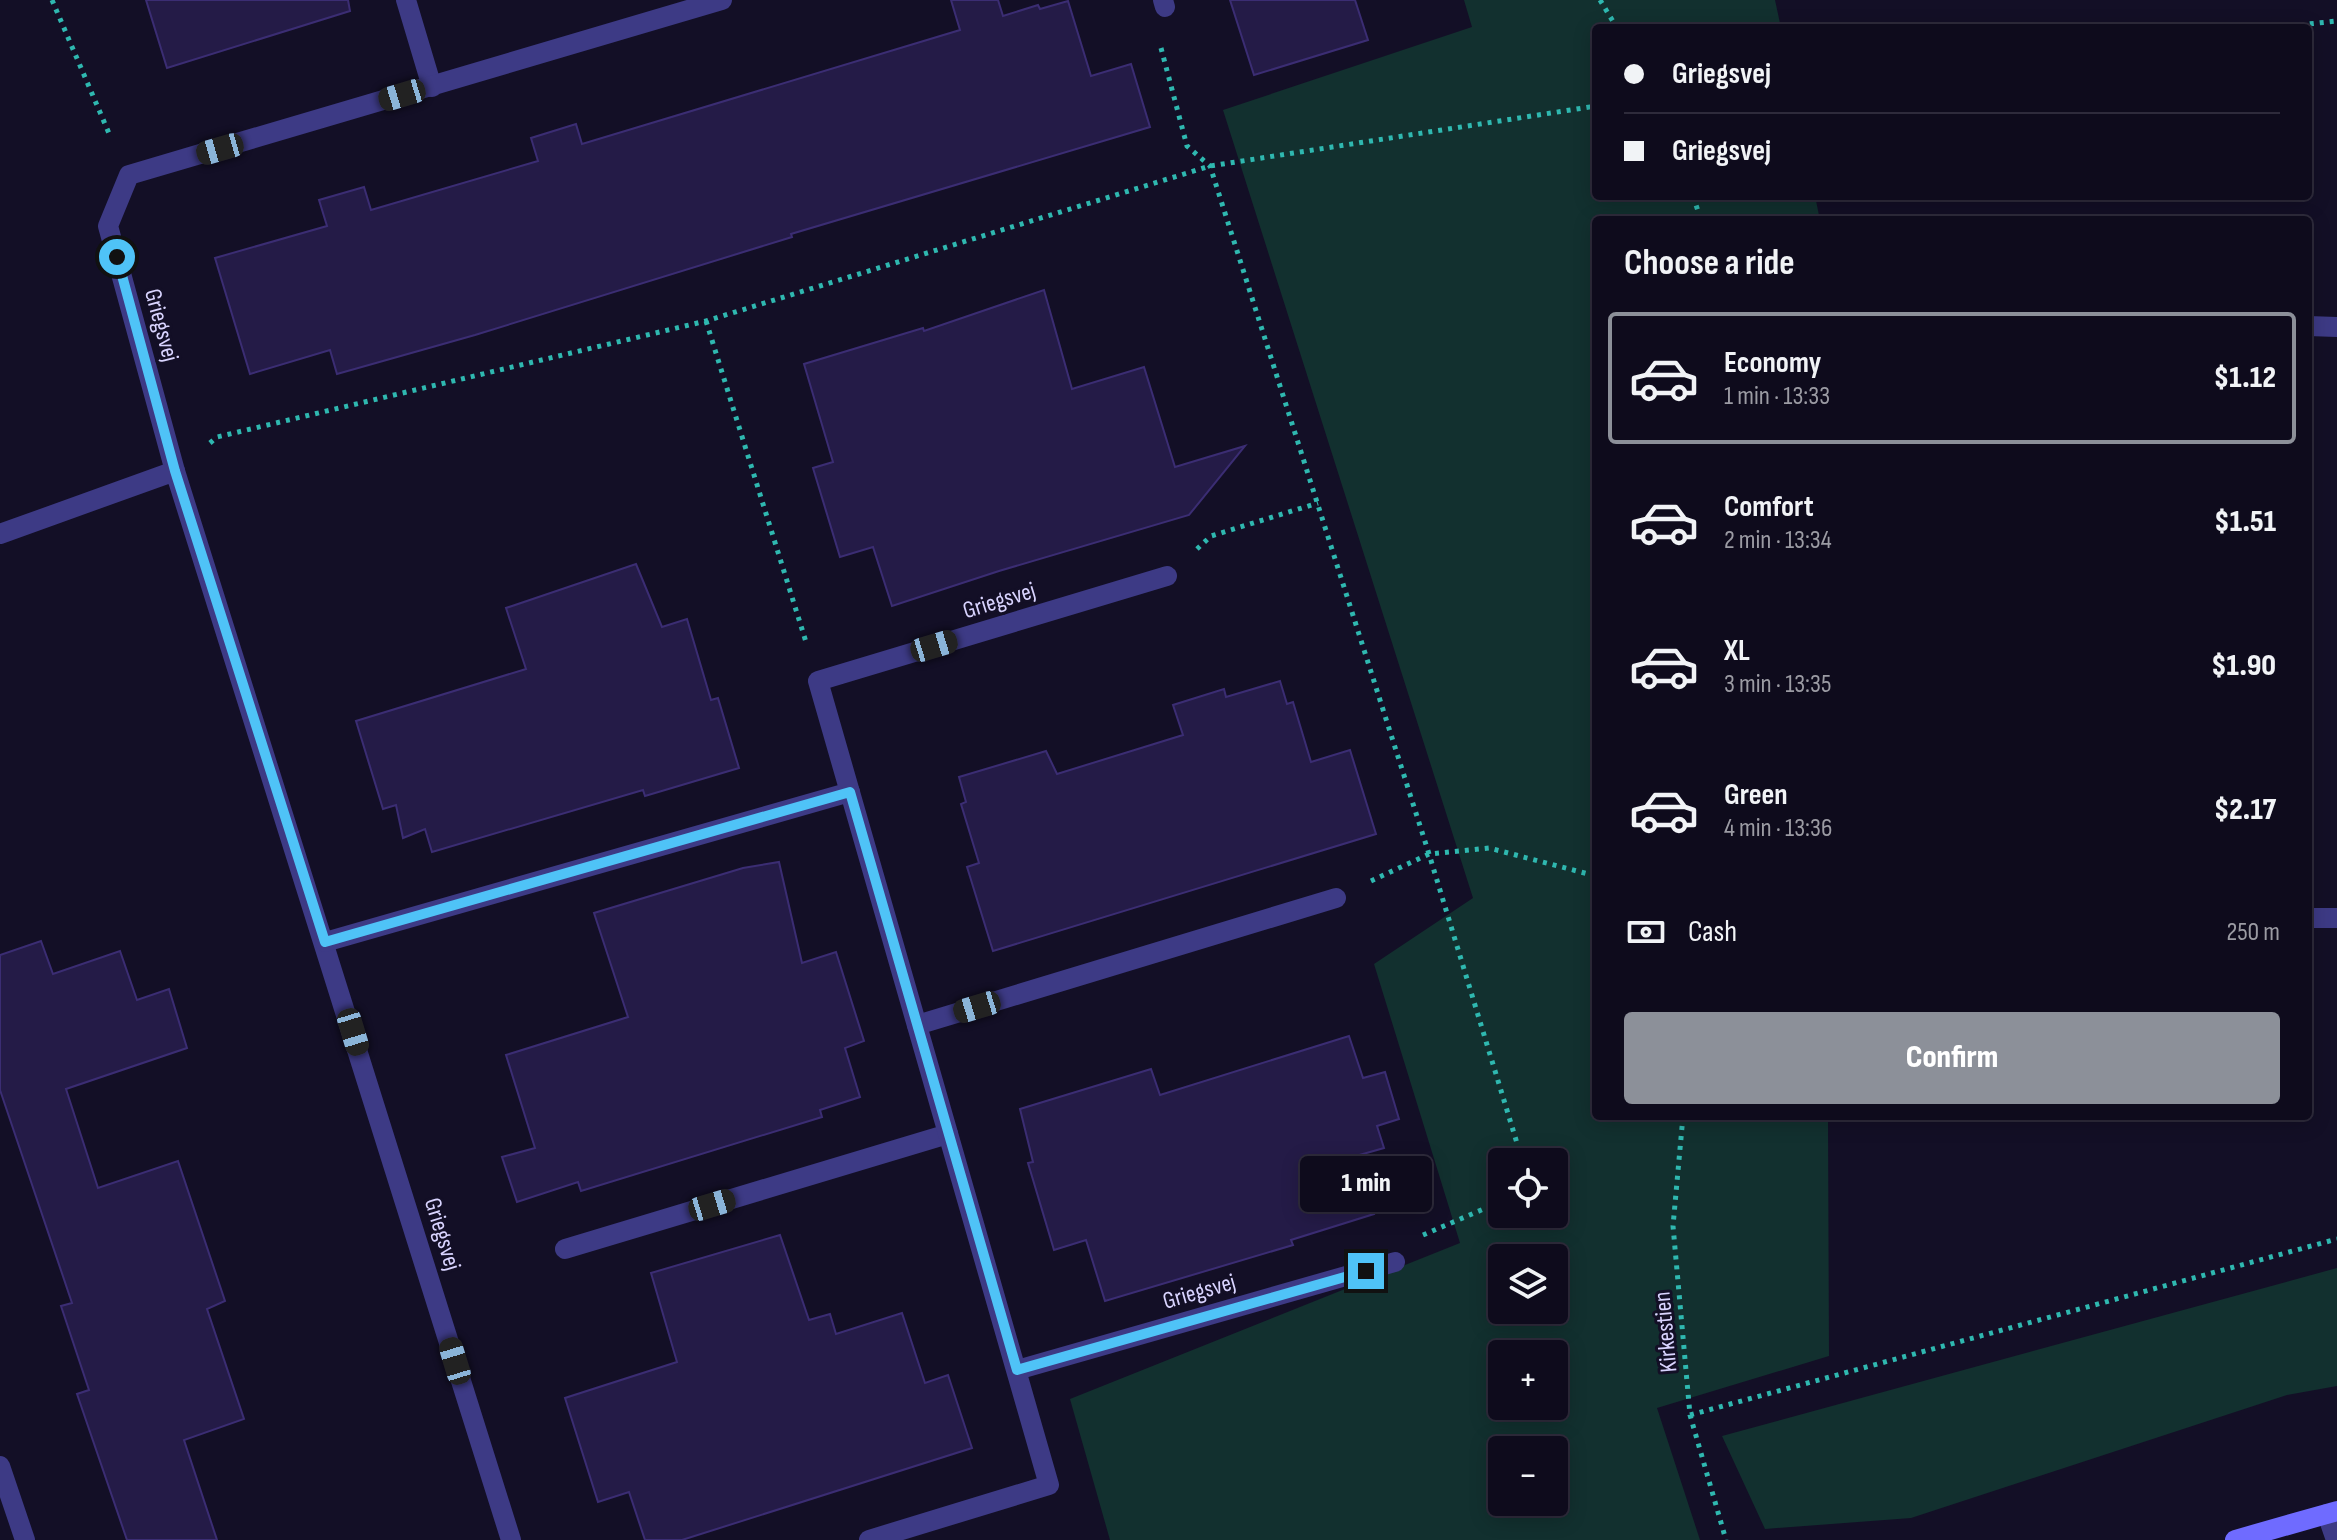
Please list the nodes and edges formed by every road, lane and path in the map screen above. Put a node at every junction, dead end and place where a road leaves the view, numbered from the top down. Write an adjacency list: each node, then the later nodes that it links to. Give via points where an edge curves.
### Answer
1 (52, 0): 12 (path)
2 (406, 0): 9 (street)
3 (722, 0): 9 (street)
4 (1600, 0): 7 (path)
5 (1164, 4): 11 (path, via 1160,50 1187,146)
6 (2337, 21): 8 (path)
7 (1615, 24)
8 (2308, 24)
9 (432, 87): 12 (street)
10 (1592, 107): 11 (path)
11 (1210, 166): 13 (path); 17 (path)
12 (129, 175): 16 (street, Griegsvej, via 108,226)
13 (706, 321): 16 (path, via 217,437); 20 (path)
14 (2312, 326): 15 (street)
15 (2337, 327)
16 (175, 471): 18 (street); 27 (street, Griegsvej)
17 (1318, 503): 19 (path, via 1211,536); 22 (path)
18 (0, 534)
19 (1167, 576): 20 (street, Griegsvej)
20 (818, 681): 21 (street)
21 (850, 792): 27 (street); 28 (street)
22 (1429, 854): 23 (path, via 1489,848); 24 (path); 31 (path)
23 (1592, 875)
24 (1336, 898): 28 (street)
25 (2312, 918): 26 (street)
26 (2337, 918)
27 (325, 942): 41 (street, Griegsvej)
28 (917, 1025): 30 (street)
29 (1683, 1120): 37 (path, Kirkestien, via 1673,1226)
30 (948, 1134): 34 (street); 36 (street)
31 (1518, 1148)
32 (1488, 1207): 35 (path, via 1421,1235)
33 (2337, 1239): 37 (path)
34 (565, 1249)
35 (1395, 1262): 36 (street, Griegsvej)
36 (1017, 1370): 42 (street, via 1049,1485)
37 (1690, 1415): 43 (path, Kirkestien)
38 (0, 1466): 40 (street)
39 (2332, 1512): 44 (street); 45 (street)
40 (25, 1540)
41 (511, 1540)
42 (869, 1540)
43 (1726, 1540)
44 (2235, 1540)
45 (2336, 1540)

